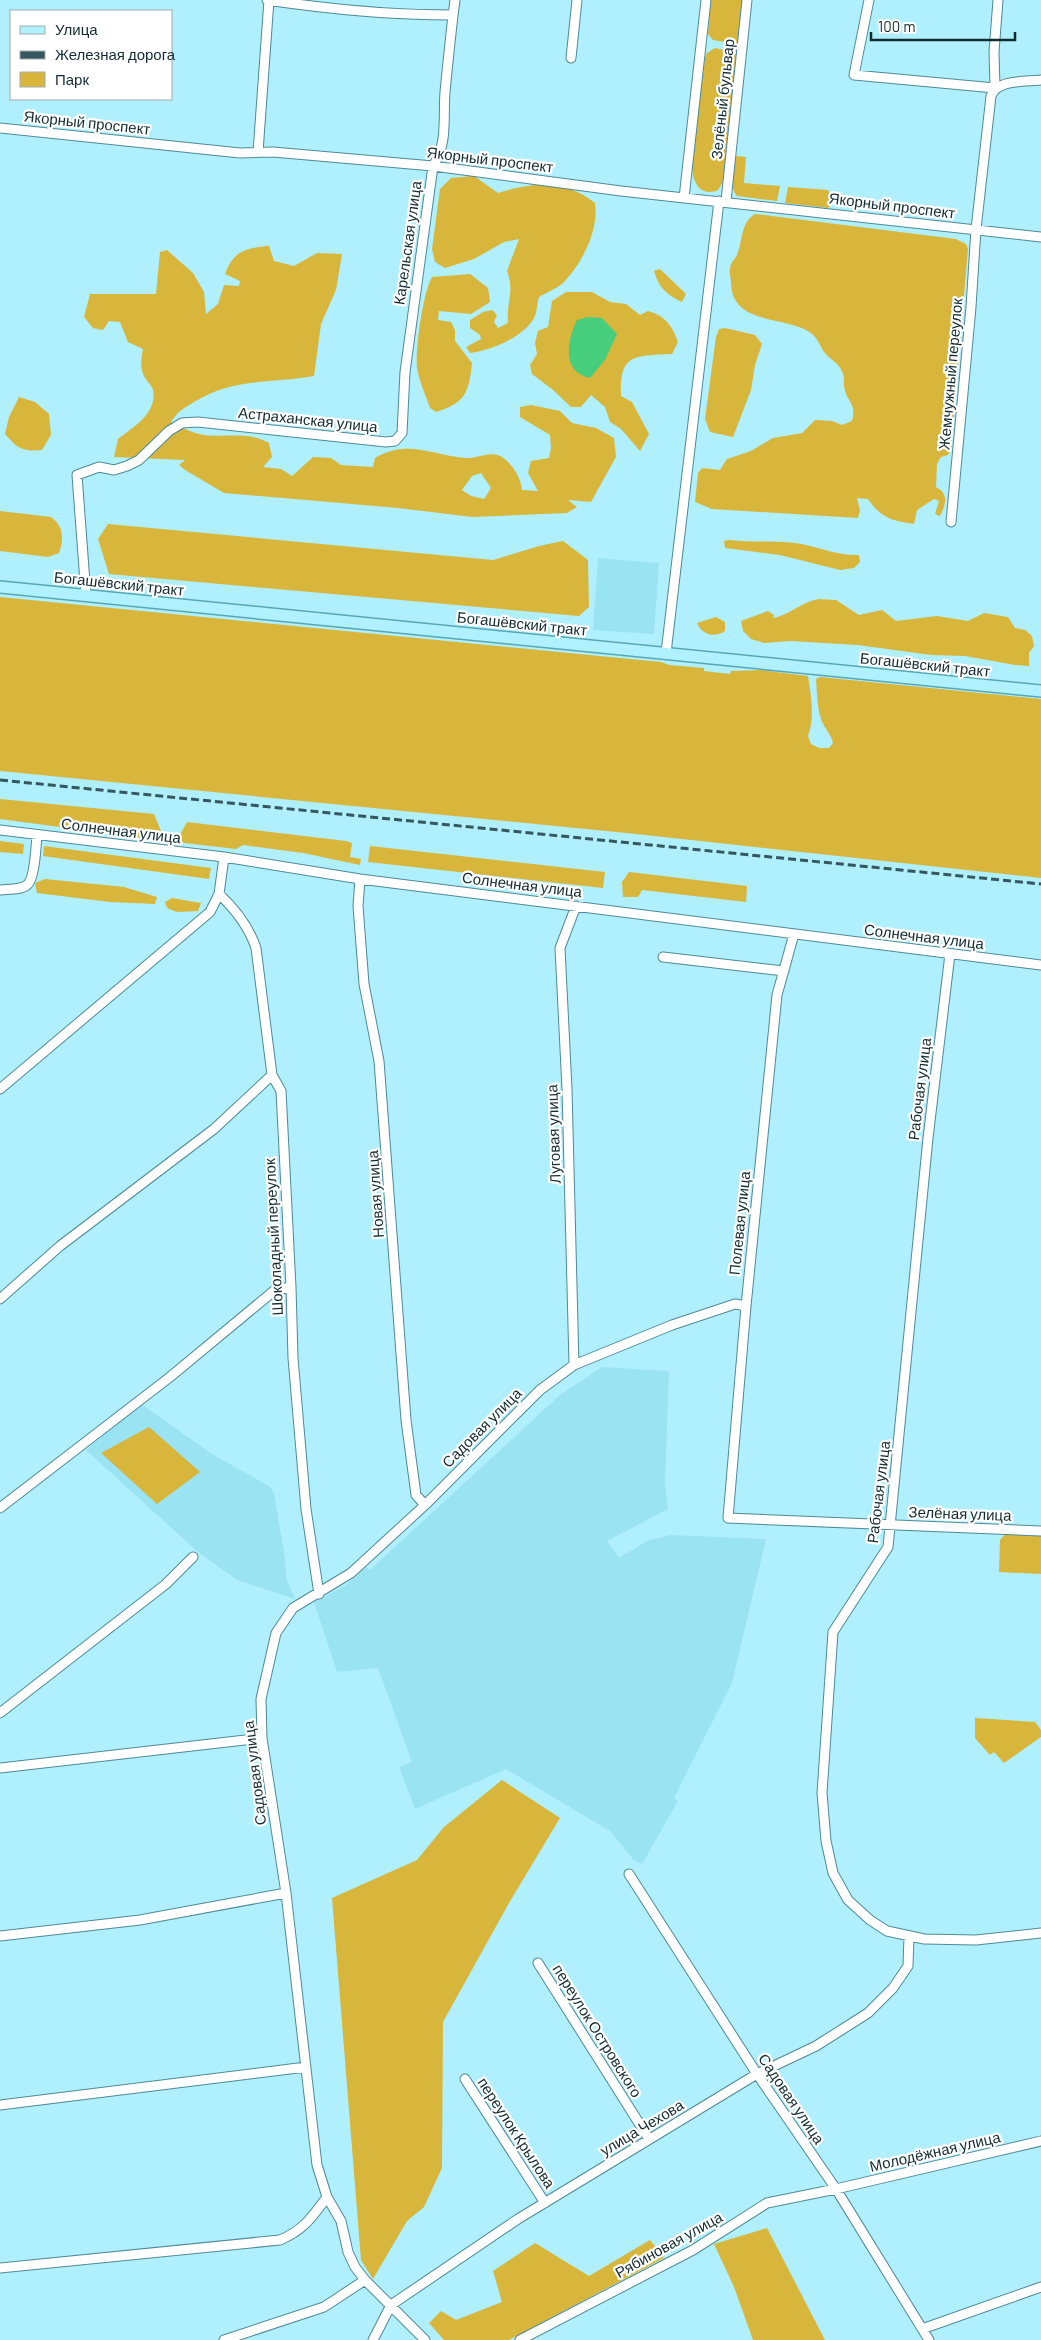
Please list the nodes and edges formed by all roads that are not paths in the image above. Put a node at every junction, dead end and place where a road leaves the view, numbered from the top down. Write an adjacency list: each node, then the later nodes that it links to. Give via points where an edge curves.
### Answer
1 (269, 0): 8 (street, via 415,16); 13 (street)
2 (455, 0): 8 (street, Карельская улица)
3 (577, 0): 9 (street)
4 (706, 0): 15 (street, Зелёный бульвар)
5 (747, 0): 16 (street, Зелёный бульвар)
6 (869, 0): 11 (street, via 854,75)
7 (998, 0): 11 (street, Жемчужный переулок)
8 (453, 16): 14 (street, Карельская улица, via 443,140 440,156)
9 (571, 58)
10 (1041, 80): 11 (street, via 1001,84)
11 (995, 88): 17 (street, Жемчужный переулок, via 991,96)
12 (0, 128): 13 (street, Якорный проспект, via 240,153)
13 (258, 152): 14 (street, Якорный проспект)
14 (433, 166): 15 (street, Якорный проспект); 19 (street, Карельская улица)
15 (684, 198): 16 (street, Якорный проспект)
16 (722, 201): 17 (street, Якорный проспект); 23 (street, Зелёный бульвар)
17 (976, 230): 18 (street, Якорный проспект); 20 (street, Жемчужный переулок)
18 (1041, 237)
19 (405, 372): 22 (street, Астраханская улица, via 402,434 395,441 198,422 182,424 169,431 139,460 127,466 114,470 99,467 77,474)
20 (951, 522)
21 (0, 588): 22 (main road, Богашёвский тракт)
22 (86, 596): 23 (main road, Богашёвский тракт)
23 (666, 653): 24 (main road, Богашёвский тракт)
24 (1041, 691)
25 (0, 830): 26 (street, Солнечная улица)
26 (37, 835): 27 (street, Солнечная улица); 29 (street, via 29,884)
27 (224, 857): 28 (street, Солнечная улица); 30 (street)
28 (360, 879): 31 (street, Солнечная улица); 43 (street, Новая улица, via 358,906 364,984 379,1062 406,1420 416,1495)
29 (0, 890)
30 (219, 894): 37 (street, Шоколадный переулок, via 252,934); 38 (street, via 210,912 188,932)
31 (576, 906): 32 (street, Солнечная улица); 42 (street, Луговая улица, via 560,948)
32 (794, 934): 33 (street, Солнечная улица); 36 (street, Полевая улица)
33 (950, 954): 35 (street, Солнечная улица); 46 (street, Рабочая улица, via 928,1138)
34 (662, 957): 36 (street)
35 (1041, 965)
36 (784, 971): 41 (street, Полевая улица, via 777,996)
37 (272, 1075): 39 (street, Шоколадный переулок, via 281,1091); 40 (street, via 214,1129 60,1246)
38 (0, 1089)
39 (292, 1287): 44 (street, via 276,1290 170,1378); 49 (street, Шоколадный переулок, via 293,1358 306,1509)
40 (0, 1299)
41 (746, 1306): 42 (street, Садовая улица, via 735,1304 672,1324); 45 (street, Полевая улица)
42 (574, 1365): 43 (street, Садовая улица, via 540,1390)
43 (425, 1505): 49 (street, Садовая улица, via 351,1573)
44 (0, 1508)
45 (728, 1518): 46 (street, Зелёная улица)
46 (890, 1524): 47 (street, Зелёная улица); 57 (street, Рабочая улица, via 888,1547 833,1632 822,1793 826,1841 833,1873 848,1900 887,1931)
47 (1041, 1531)
48 (193, 1557): 50 (street, via 166,1584)
49 (319, 1594): 51 (street, Садовая улица, via 293,1608 276,1633 262,1699)
50 (0, 1713)
51 (262, 1738): 52 (street); 54 (street, Садовая улица)
52 (0, 1768)
53 (629, 1874): 60 (street, Садовая улица)
54 (286, 1893): 56 (street, via 140,1920); 59 (street, Садовая улица)
55 (1041, 1933): 57 (street, Рабочая улица, via 976,1940)
56 (0, 1936)
57 (909, 1936): 60 (street, улица Чехова, via 908,1966 893,1988 868,2013 816,2046)
58 (538, 1964): 63 (street, переулок Островского)
59 (306, 2067): 62 (street); 66 (street, Садовая улица, via 317,2165)
60 (757, 2074): 63 (street, улица Чехова); 65 (street, Садовая улица)
61 (464, 2079): 67 (street, переулок Крылова)
62 (0, 2105)
63 (649, 2139): 67 (street, улица Чехова)
64 (1041, 2141): 65 (street, Молодёжная улица)
65 (836, 2189): 72 (street, Садовая улица); 76 (street, Рябиновая улица, via 767,2203 693,2250)
66 (327, 2197): 68 (street, via 305,2226 280,2240); 69 (street, Садовая улица, via 341,2221 348,2252)
67 (545, 2203): 71 (street, улица Чехова)
68 (0, 2268)
69 (365, 2280): 71 (street, Садовая улица); 73 (street, via 324,2307)
70 (1041, 2287): 72 (street)
71 (392, 2305): 74 (street, улица Чехова); 75 (street, Садовая улица)
72 (922, 2329): 77 (street, Садовая улица)
73 (224, 2340)
74 (373, 2340)
75 (425, 2340)
76 (520, 2340)
77 (929, 2340)

